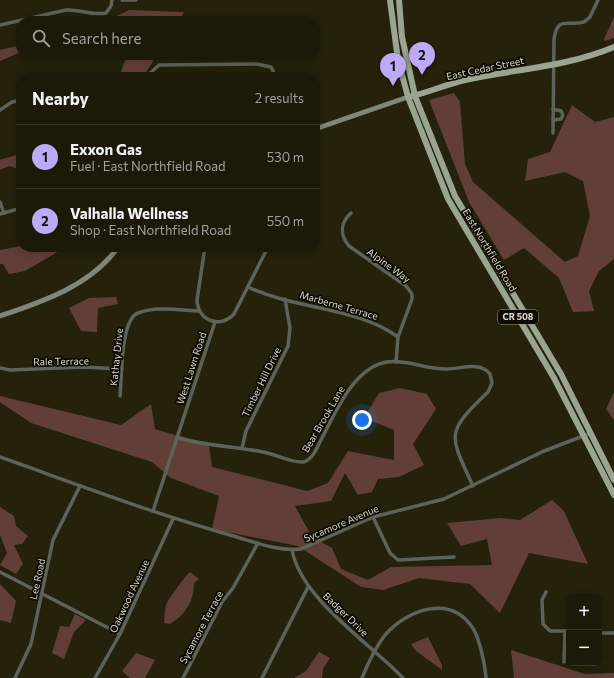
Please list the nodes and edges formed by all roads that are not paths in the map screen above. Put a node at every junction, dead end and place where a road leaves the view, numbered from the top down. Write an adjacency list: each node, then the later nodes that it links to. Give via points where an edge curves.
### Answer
1 (112, 0): 8 (street, via 109,10 102,14 66,10)
2 (122, 0): 3 (street)
3 (136, 0)
4 (390, 0): 17 (main road, East Northfield Road / CR 508, via 398,60)
5 (395, 0): 11 (main road, via 397,22)
6 (399, 0): 11 (main road, East Northfield Road / CR 508)
7 (598, 0): 13 (street, via 590,17 584,22 560,24 556,28)
8 (38, 16)
9 (16, 21): 10 (street)
10 (0, 24)
11 (401, 25): 16 (main road, East Northfield Road / CR 508)
12 (614, 47): 13 (main road, East Cedar Street, via 595,55)
13 (554, 64): 16 (main road, East Cedar Street, via 465,80); 19 (street)
14 (151, 72): 15 (street, via 159,65 257,64 271,67)
15 (274, 72)
16 (415, 96): 17 (main road, East Cedar Street); 25 (main road, East Northfield Road / CR 508)
17 (408, 97): 22 (main road, East Cedar Street); 27 (main road, East Northfield Road / CR 508)
18 (16, 101): 20 (street)
19 (553, 109): 21 (street); 21 (street, via 561,111 563,115 561,119)
20 (0, 110)
21 (553, 120): 23 (street)
22 (320, 127)
23 (553, 132)
24 (0, 202): 28 (street)
25 (461, 207): 27 (main road); 33 (main road, East Northfield Road / CR 508)
26 (16, 210): 28 (street)
27 (455, 211): 34 (main road, East Northfield Road / CR 508)
28 (2, 214)
29 (351, 214): 42 (street, Alpine Way, via 343,225 345,242 406,286 412,294)
30 (115, 252): 38 (main road, via 98,269 70,287 46,300)
31 (204, 252): 37 (street, via 197,300)
32 (266, 252): 35 (street, West Lawn Road)
33 (494, 263): 34 (main road); 39 (main road, East Northfield Road / CR 508)
34 (487, 267): 41 (main road, East Northfield Road / CR 508)
35 (248, 287): 36 (street, Marberne Terrace); 40 (street, West Lawn Road, via 234,314 228,320)
36 (285, 299): 42 (street, Marberne Terrace, via 375,322); 52 (street, Timber Hill Drive, via 290,328 288,346 246,431)
37 (199, 311): 40 (street, via 207,319); 45 (street, Kathay Drive, via 154,310 137,313 131,317 125,335)
38 (0, 316)
39 (528, 318): 41 (main road); 46 (main road, East Northfield Road / CR 508)
40 (215, 322): 51 (street, West Lawn Road)
41 (522, 323): 47 (main road, East Northfield Road / CR 508)
42 (398, 337): 43 (street)
43 (396, 362): 52 (street, Bear Brook Lane, via 379,364 355,382 342,399 314,454 307,460 295,461); 56 (street, Bear Brook Lane, via 439,370 479,367 490,374 490,389 460,420 455,433 456,450)
44 (0, 368): 45 (street, Rale Terrace)
45 (122, 369): 48 (street, Kathay Drive)
46 (561, 374): 47 (main road); 49 (main road, East Northfield Road / CR 508)
47 (554, 378): 50 (main road, East Northfield Road / CR 508)
48 (120, 396)
49 (591, 433): 50 (street, Sycamore Avenue); 54 (main road, East Northfield Road / CR 508)
50 (584, 436): 56 (street, Sycamore Avenue, via 544,451); 57 (main road, East Northfield Road / CR 508)
51 (177, 437): 52 (street, Bear Brook Lane, via 205,445); 58 (street, West Lawn Road)
52 (242, 448)
53 (0, 458): 55 (street, Sycamore Avenue)
54 (614, 480)
55 (80, 486): 58 (street, Sycamore Avenue); 67 (street, Lee Road, via 53,540)
56 (473, 486): 59 (street, Sycamore Avenue, via 444,499)
57 (614, 495)
58 (153, 511): 60 (street, Sycamore Avenue)
59 (373, 517): 62 (street, Sycamore Avenue, via 301,550); 63 (street, via 390,553 398,560)
60 (173, 519): 61 (street, Sycamore Avenue); 71 (street, Oakwood Avenue)
61 (258, 543): 62 (street, Sycamore Avenue); 77 (street, Sycamore Terrace, via 233,588 222,602)
62 (292, 550): 65 (street, Badger Drive, via 296,566)
63 (454, 557)
64 (0, 572): 67 (street)
65 (308, 587): 73 (street, Badger Drive); 78 (street)
66 (546, 592): 68 (street, via 542,600 543,624 550,631)
67 (42, 593): 71 (street); 75 (street, Lee Road, via 31,644)
68 (566, 631)
69 (602, 633): 70 (street)
70 (614, 633)
71 (120, 634): 76 (street, Oakwood Avenue)
72 (566, 641): 74 (street)
73 (374, 651): 79 (street); 80 (street, Badger Drive); 81 (street, via 386,635 409,615 425,609 445,609 462,617 475,632)
74 (564, 662)
75 (15, 678)
76 (95, 678)
77 (183, 678)
78 (262, 678)
79 (362, 678)
80 (403, 678)
81 (486, 678)

